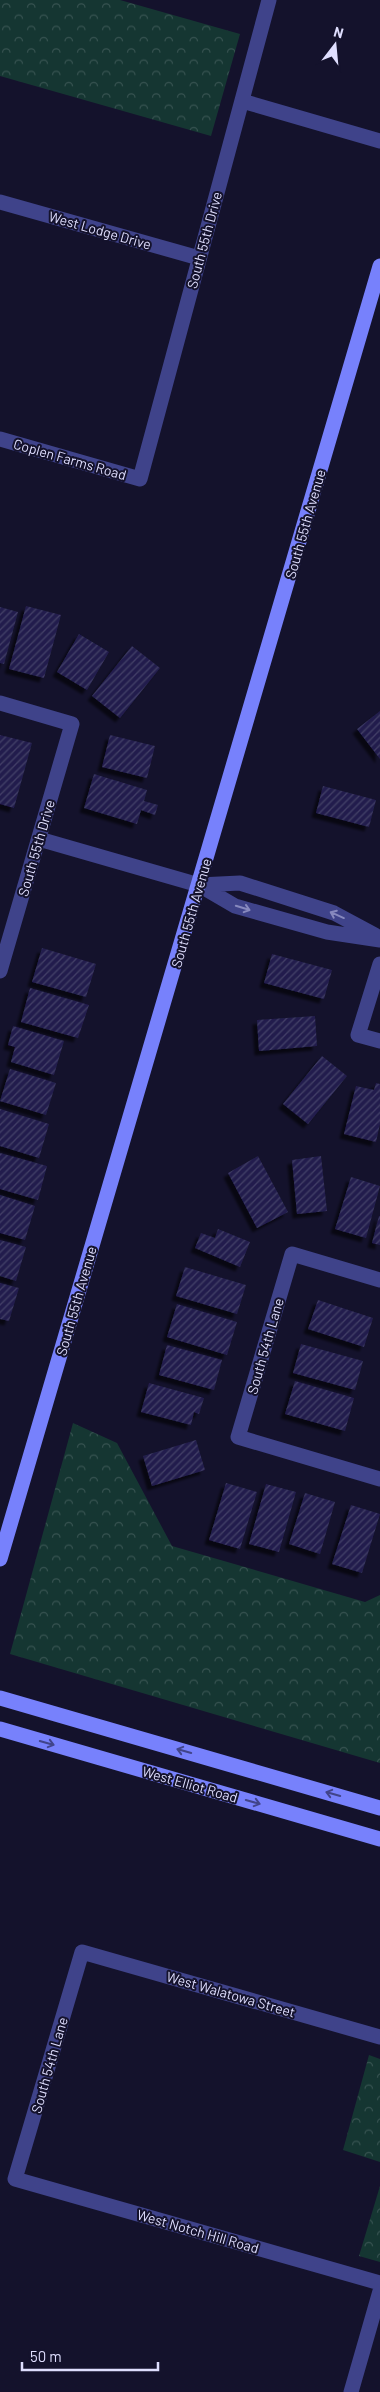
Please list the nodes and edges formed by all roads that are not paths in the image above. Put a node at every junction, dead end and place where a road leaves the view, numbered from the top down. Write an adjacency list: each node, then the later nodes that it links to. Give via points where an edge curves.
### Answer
1 (269, 0): 2 (street, South 55th Drive)
2 (242, 101): 3 (street); 5 (street, South 55th Drive)
3 (380, 141)
4 (0, 202): 5 (street, West Lodge Drive)
5 (199, 258): 8 (street, South 55th Drive)
6 (380, 266): 11 (street, South 55th Avenue)
7 (0, 439): 8 (street, Coplen Farms Road)
8 (140, 479)
9 (0, 703): 10 (street, South 55th Drive, via 72,724)
10 (39, 839): 11 (street); 14 (street, South 55th Drive)
11 (199, 886): 12 (street, one-way to 12, via 235,906 327,932); 12 (street, one-way to 11, via 334,913 240,884); 18 (street, South 55th Avenue)
12 (380, 939)
13 (380, 964): 15 (street, via 358,1035)
14 (0, 968)
15 (380, 1041)
16 (380, 1280): 17 (street, South 54th Lane, via 292,1254 238,1437)
17 (380, 1480)
18 (0, 1559)
19 (0, 1698): 21 (street, one-way to 19)
20 (0, 1729): 22 (street, West Elliot Road, one-way to 22)
21 (380, 1808)
22 (380, 1839)
23 (82, 1952): 24 (street, West Walatowa Street); 25 (street, South 54th Lane)
24 (380, 2037)
25 (15, 2179): 26 (street, West Notch Hill Road)
26 (380, 2283)
27 (380, 2291): 28 (street)
28 (351, 2392)

